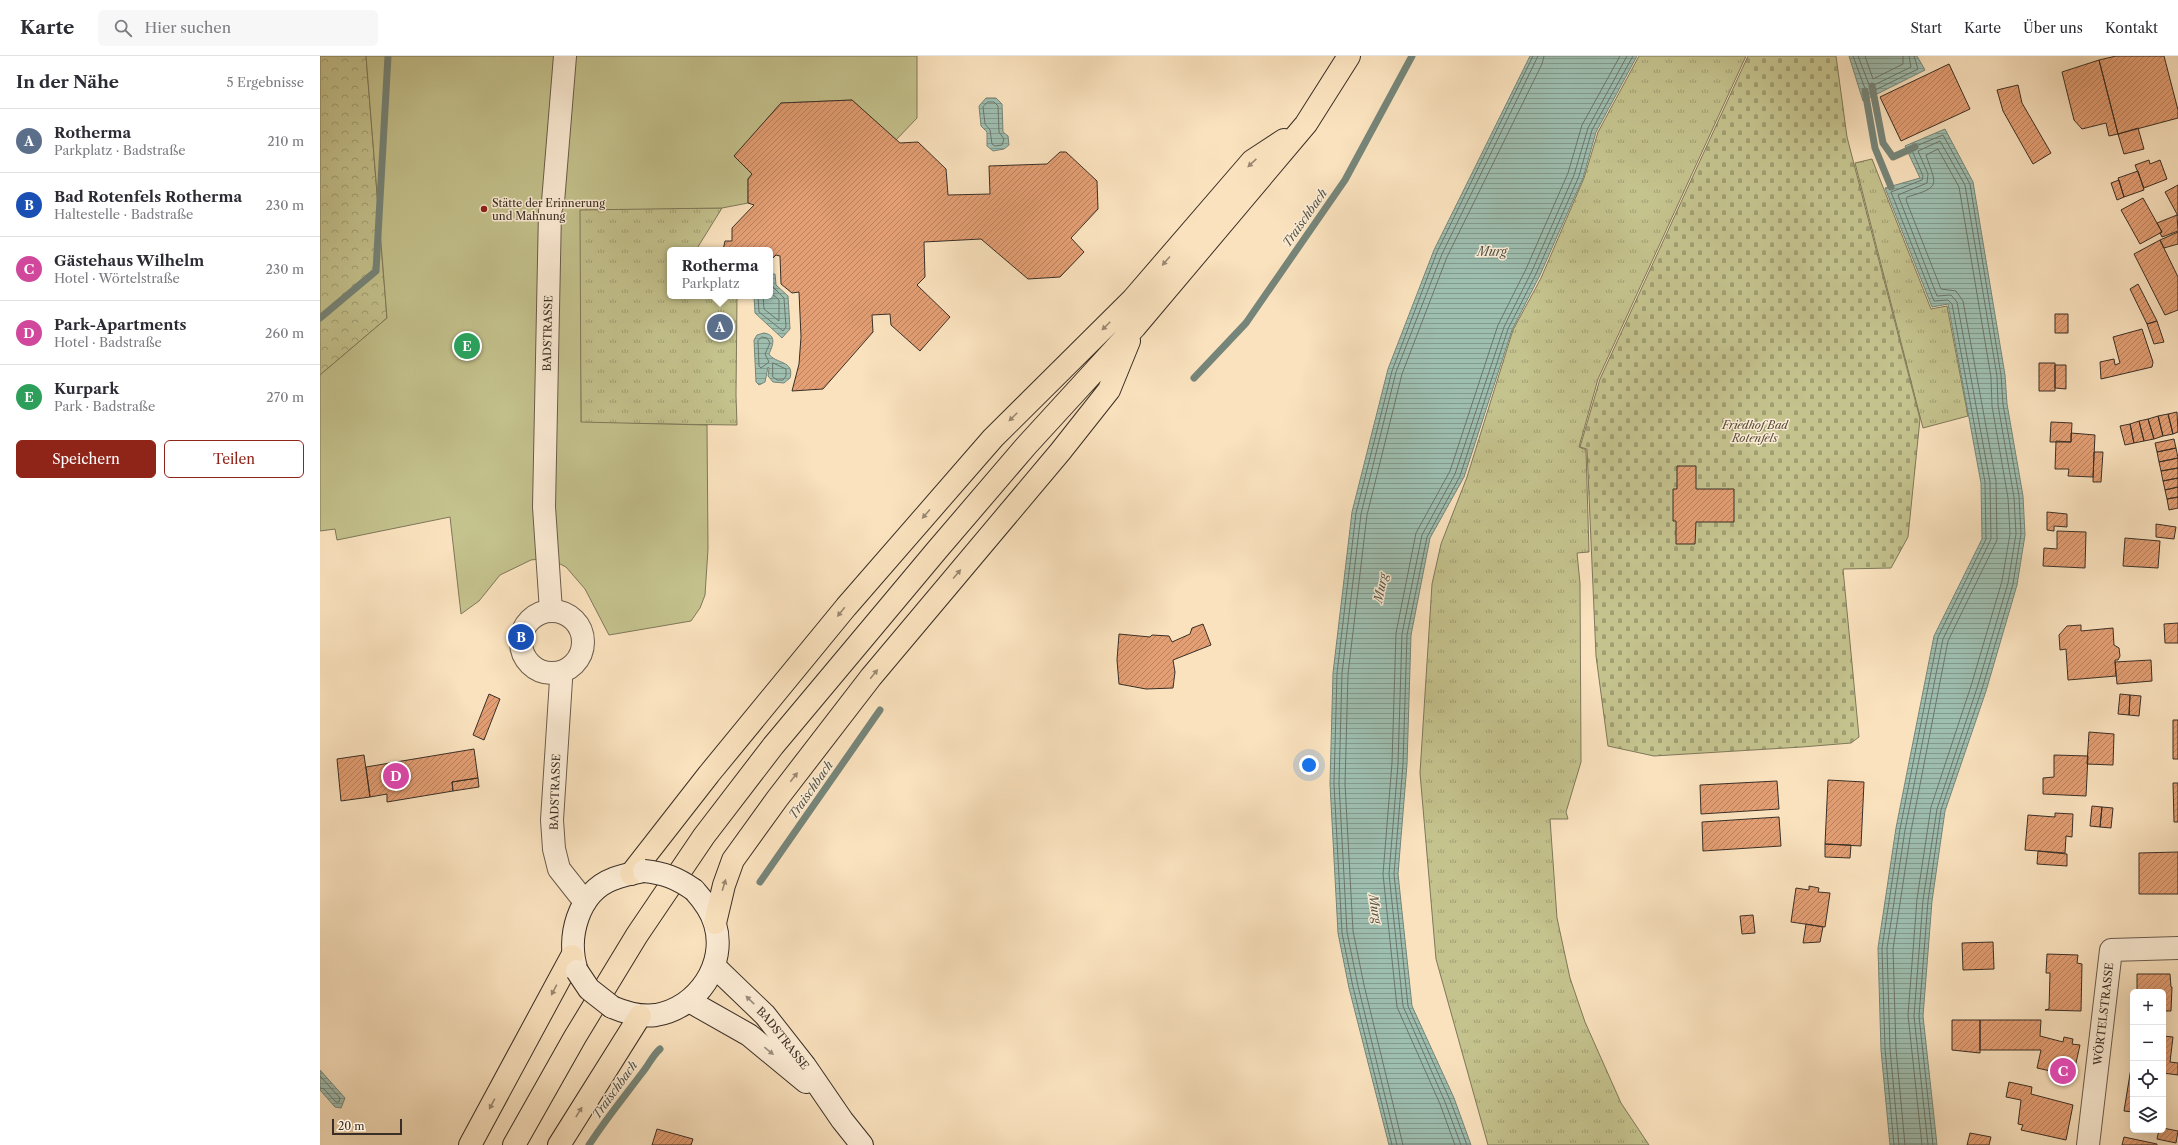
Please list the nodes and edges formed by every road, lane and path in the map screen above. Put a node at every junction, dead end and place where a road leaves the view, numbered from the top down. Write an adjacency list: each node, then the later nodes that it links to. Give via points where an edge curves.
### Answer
1 (565, 56): 5 (street, BADSTRASSE, via 553,202 550,211 545,390 544,507)
2 (1348, 56): 3 (main road)
3 (1306, 124): 4 (main road); 7 (main road, one-way to 7, via 1252,161 1133,299 993,438 846,607 709,774)
4 (1135, 327): 9 (main road, one-way to 4, via 733,860 872,677 1109,390); 18 (main road, via 1026,446 932,556 773,746 709,830 637,935)
5 (551, 611): 6 (street, via 561,613 576,624 583,641 578,658); 6 (street, via 541,613 525,627 521,636 521,647 524,657 535,668 549,674)
6 (559, 673): 8 (street, BADSTRASSE, via 561,680 552,820 554,849 559,869)
7 (637, 873): 8 (street, via 612,879); 9 (street, bridge, via 662,873 694,890 707,905)
8 (585, 902): 11 (street, via 574,931)
9 (715, 923): 12 (street, via 718,944)
10 (2178, 948): 20 (street, WÖRTELSTRASSE, via 2111,950)
11 (575, 963): 14 (street, bridge, via 589,989 612,1007); 17 (main road, one-way to 17)
12 (714, 966): 13 (street, via 708,980); 15 (street, BADSTRASSE, one-way to 12, via 805,1066 765,1015)
13 (689, 1000): 14 (street, via 672,1011); 15 (street, BADSTRASSE, one-way to 15, via 749,1035 798,1075)
14 (640, 1016): 19 (main road, one-way to 14)
15 (842, 1120): 16 (street, BADSTRASSE)
16 (857, 1143)
17 (470, 1145)
18 (514, 1145)
19 (559, 1145)
20 (2088, 1145)

